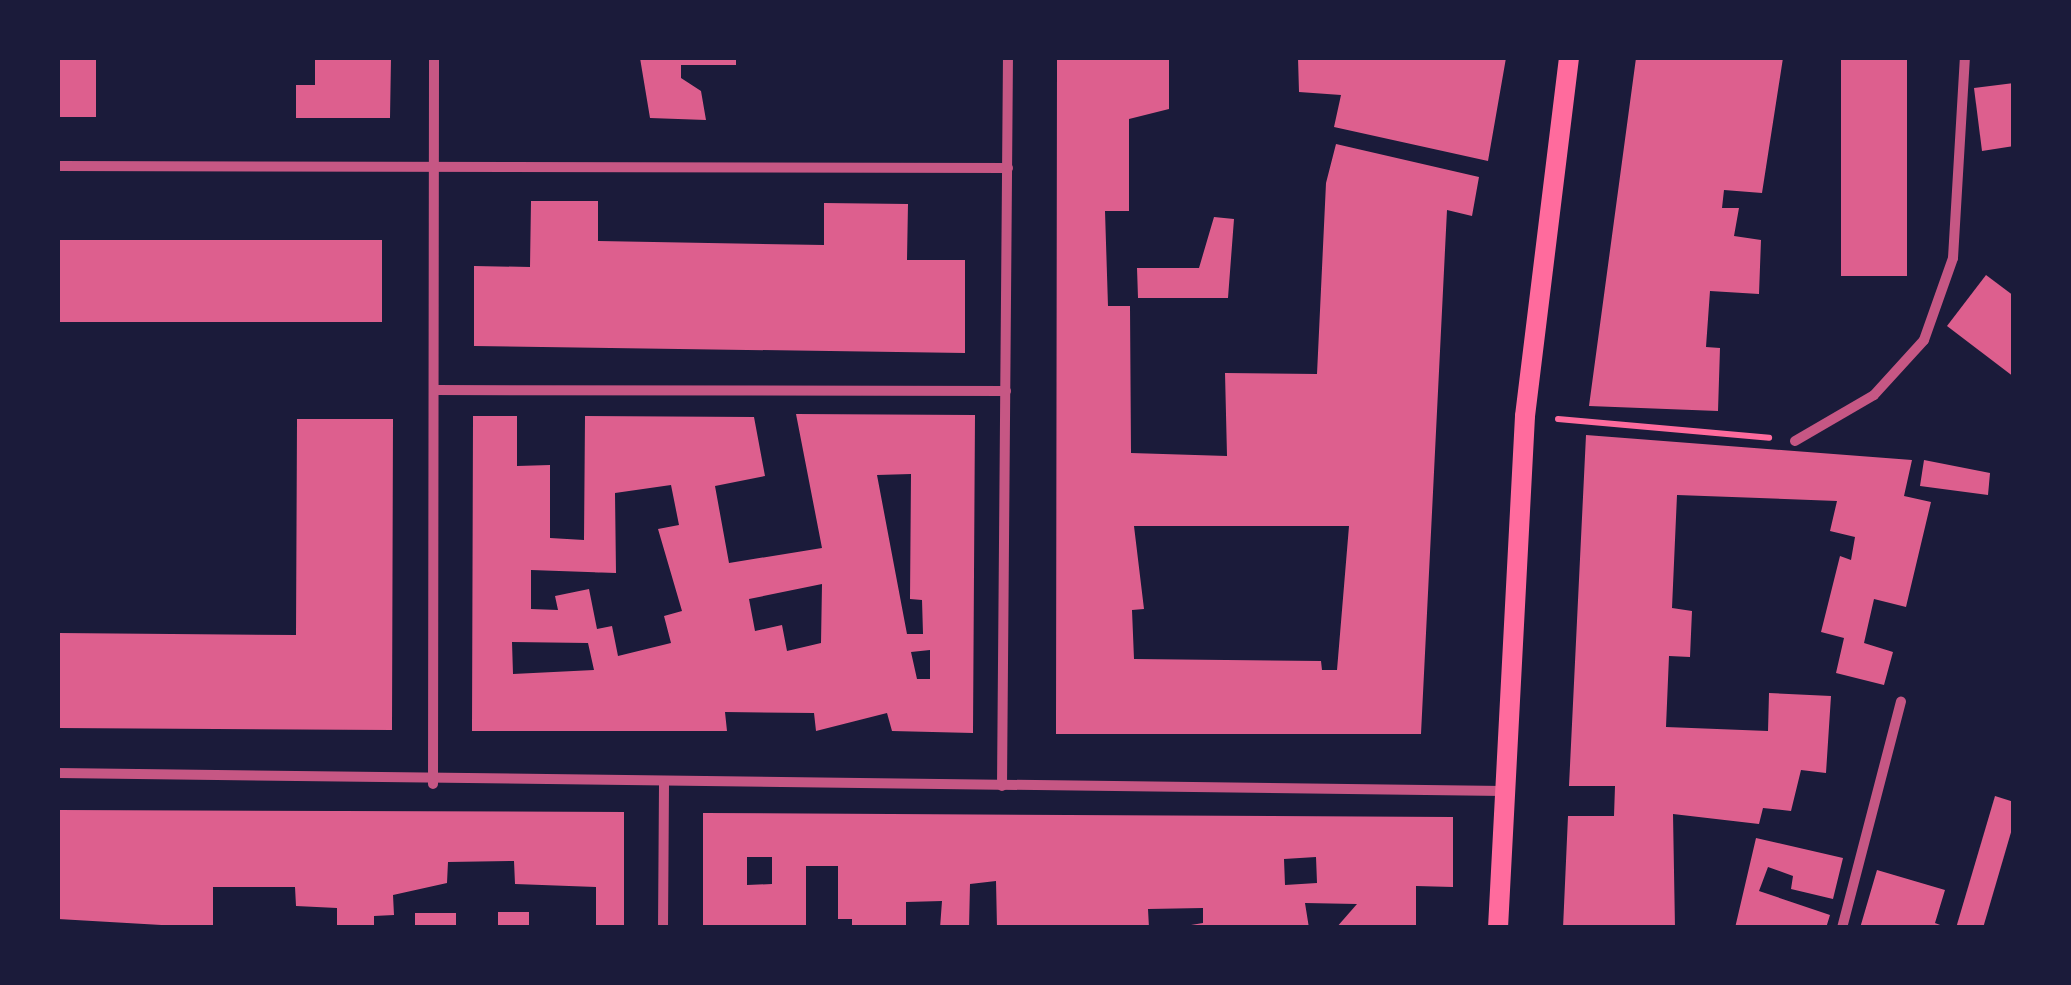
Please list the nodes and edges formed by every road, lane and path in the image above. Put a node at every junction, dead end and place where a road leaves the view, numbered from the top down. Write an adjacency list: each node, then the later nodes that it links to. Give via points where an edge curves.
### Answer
1 (434, 58): 6 (street)
2 (1008, 58): 7 (street)
3 (1569, 58): 10 (main road)
4 (1966, 58): 11 (street, via 1953,258 1924,340 1874,396)
5 (58, 166): 6 (street)
6 (436, 167): 7 (street); 8 (street)
7 (1008, 168): 9 (street)
8 (434, 390): 9 (street); 14 (street)
9 (1006, 392): 16 (street)
10 (1526, 416): 11 (path); 17 (main road)
11 (1795, 441)
12 (1901, 702): 20 (street)
13 (58, 773): 14 (street)
14 (433, 784): 15 (street)
15 (664, 785): 16 (street); 18 (street)
16 (1002, 786): 17 (street)
17 (1504, 791): 19 (main road)
18 (663, 928)
19 (1498, 928)
20 (1842, 928)

